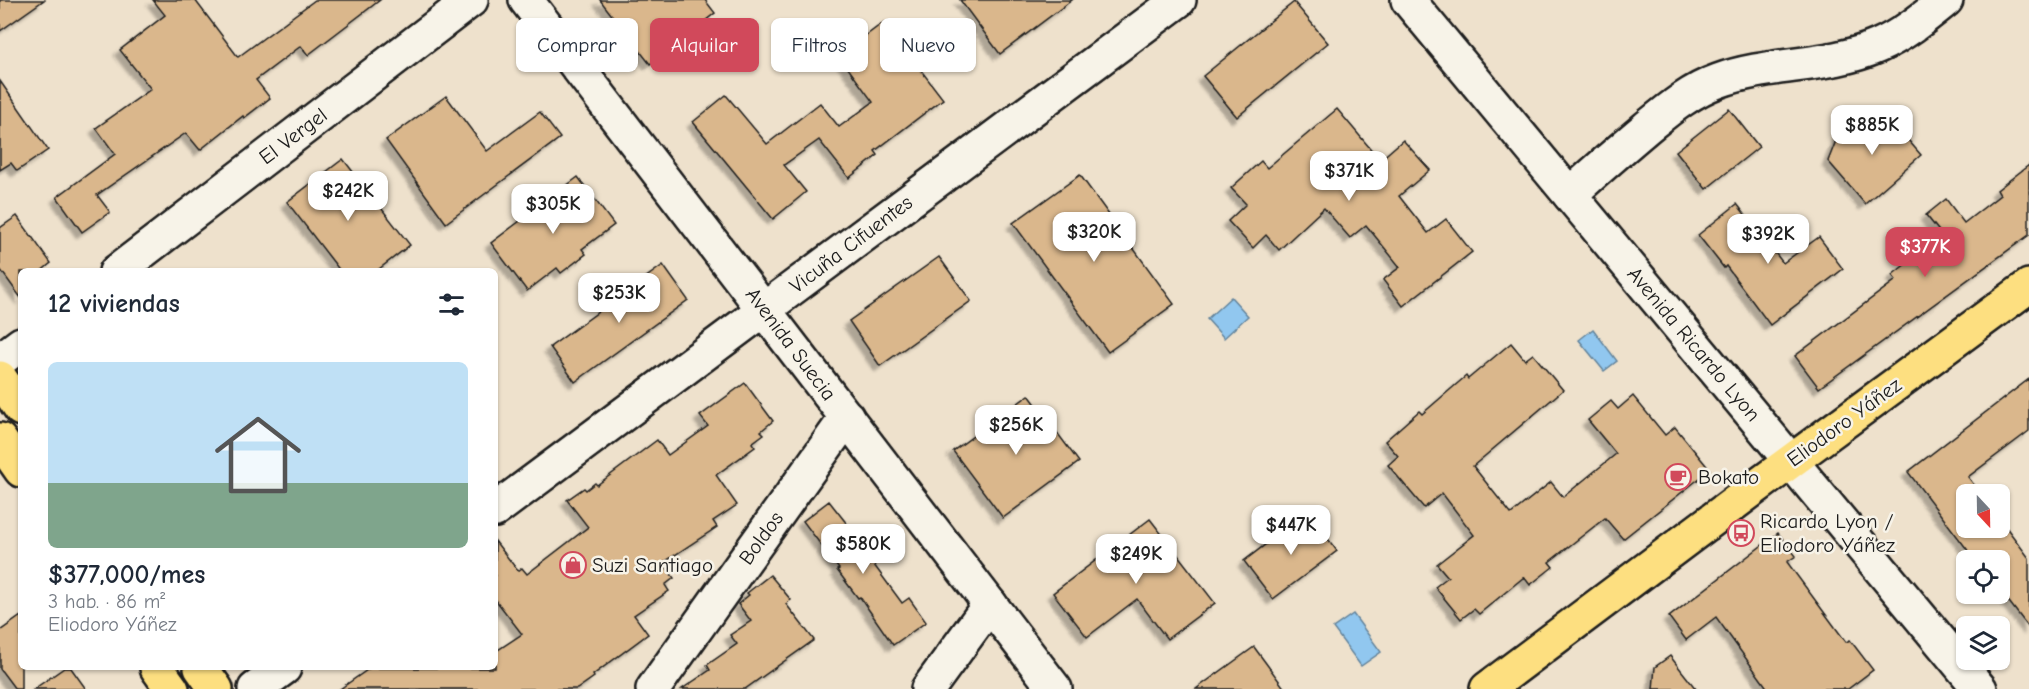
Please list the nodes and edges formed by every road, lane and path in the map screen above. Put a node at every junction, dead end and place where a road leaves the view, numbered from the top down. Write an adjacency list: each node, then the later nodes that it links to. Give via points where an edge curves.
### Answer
1 (471, 0): 7 (street, El Vergel)
2 (526, 0): 9 (street, Avenida Suecia)
3 (1179, 0): 9 (street, Vicuña Cifuentes)
4 (1408, 0): 6 (street, Avenida Ricardo Lyon)
5 (1946, 0): 6 (street, via 1915,25 1878,46 1846,56 1740,74 1698,90 1602,164)
6 (1570, 195): 16 (street, Avenida Ricardo Lyon)
7 (121, 268)
8 (2029, 286): 16 (main road, Eliodoro Yáñez)
9 (764, 309): 14 (street, Avenida Suecia); 18 (street, Vicuña Cifuentes)
10 (18, 346): 11 (street)
11 (0, 360)
12 (0, 378): 13 (main road)
13 (18, 405)
14 (847, 417): 19 (street, Avenida Suecia); 26 (street, Boldos)
15 (0, 440): 17 (main road)
16 (1791, 461): 29 (main road, Eliodoro Yáñez); 30 (street, Avenida Ricardo Lyon)
17 (18, 466)
18 (498, 508)
19 (990, 603): 27 (street); 28 (street, Avenida Suecia)
20 (158, 670): 23 (main road)
21 (202, 670): 24 (main road)
22 (281, 670): 25 (street)
23 (172, 689)
24 (216, 689)
25 (255, 689)
26 (653, 689)
27 (928, 689)
28 (1055, 689)
29 (1487, 689)
30 (1980, 689)

